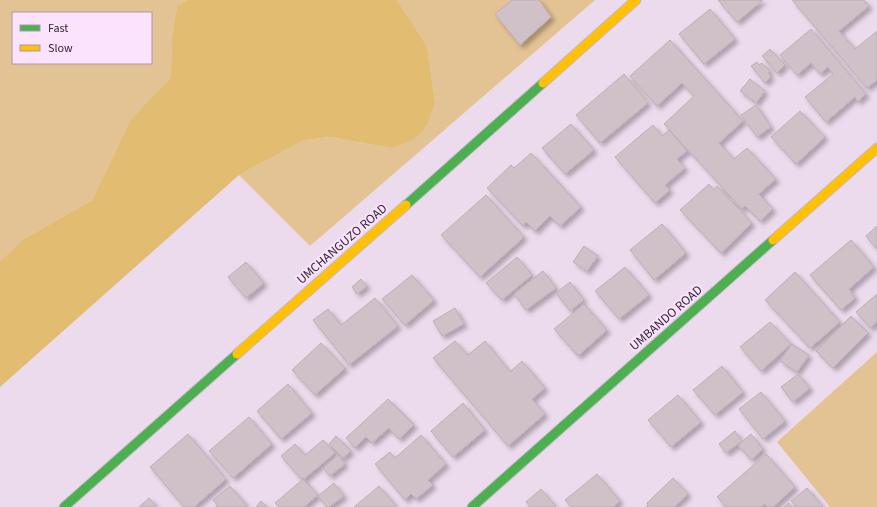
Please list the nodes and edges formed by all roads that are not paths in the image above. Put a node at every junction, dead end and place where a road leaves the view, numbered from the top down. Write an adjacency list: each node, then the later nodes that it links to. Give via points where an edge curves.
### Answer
1 (636, 0): 3 (street, UMCHANGUZO ROAD)
2 (877, 148): 4 (street, UMBANDO ROAD)
3 (64, 507)
4 (472, 507)

